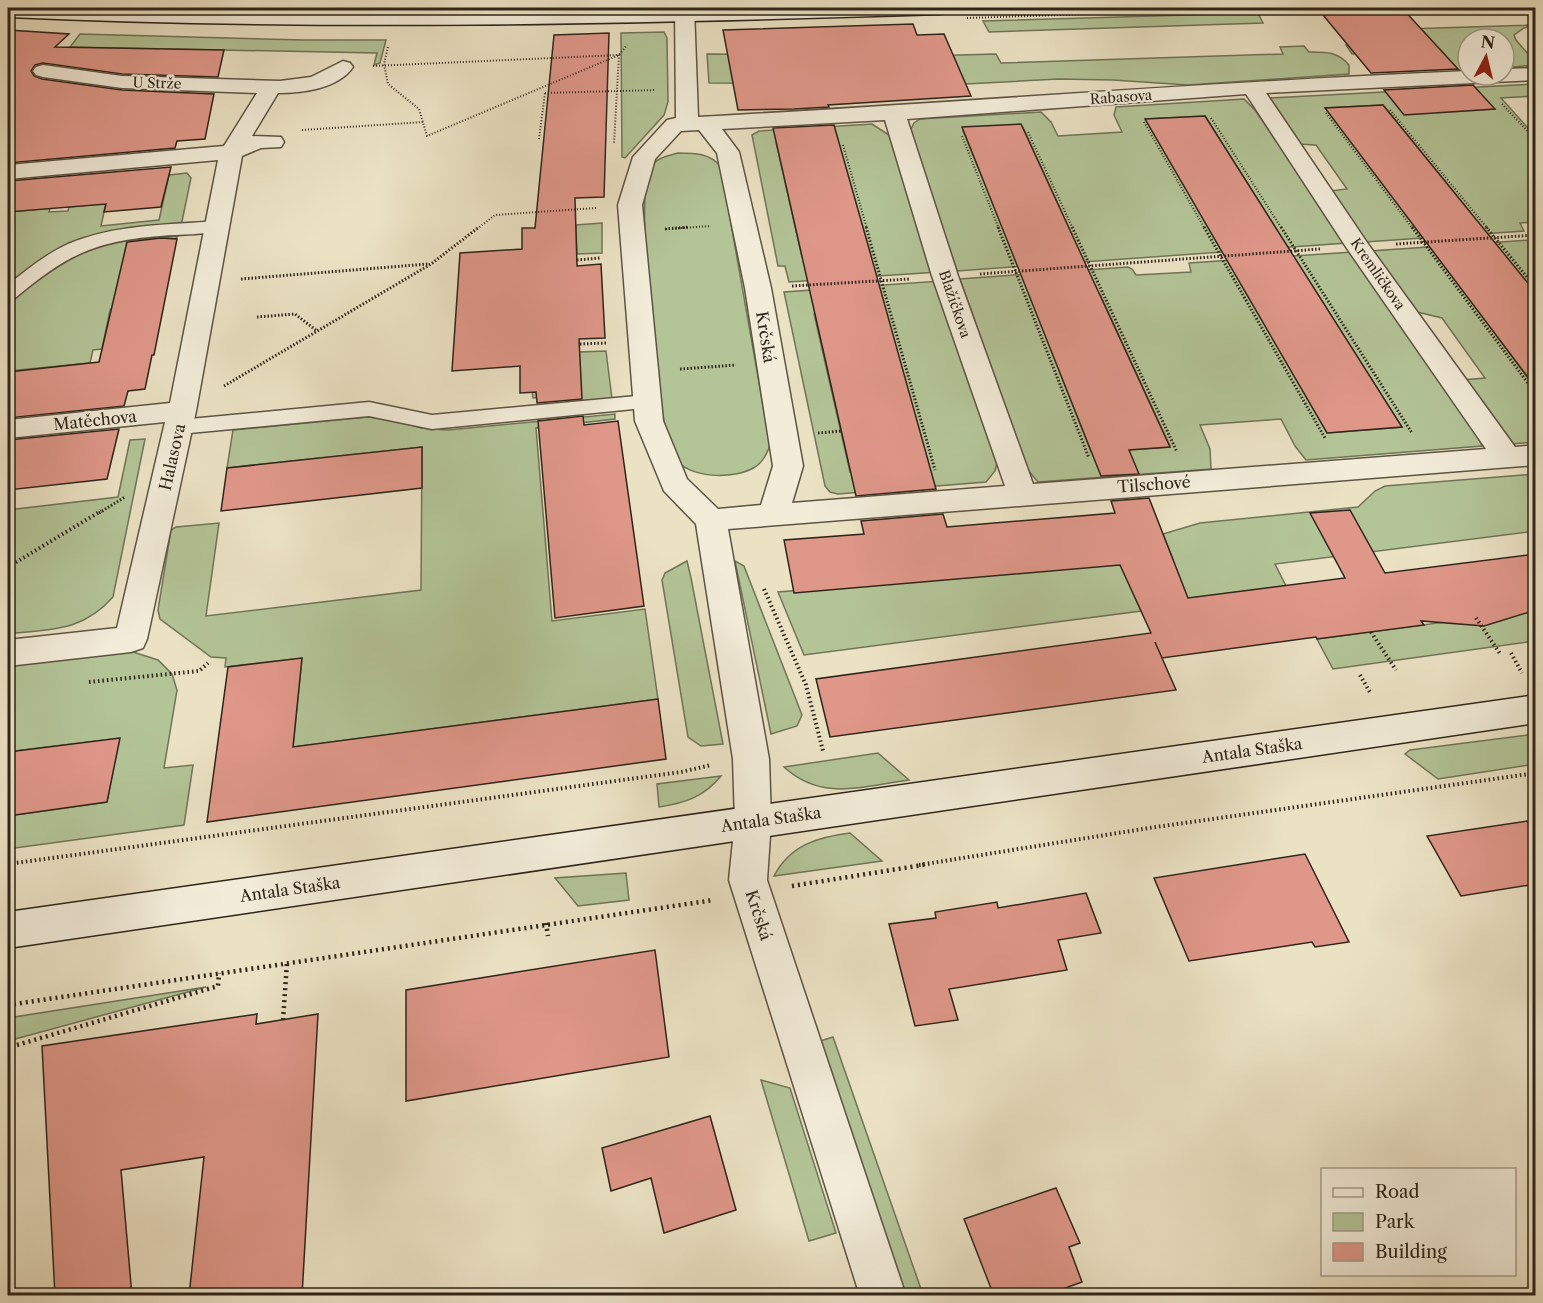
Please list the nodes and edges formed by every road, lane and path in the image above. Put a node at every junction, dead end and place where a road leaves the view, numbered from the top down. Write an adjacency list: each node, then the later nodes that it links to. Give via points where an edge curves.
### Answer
1 (940, 8): 5 (street)
2 (1274, 8): 6 (path)
3 (1096, 9): 6 (path)
4 (8, 11): 5 (street, via 300,21)
5 (684, 12): 27 (street)
6 (1100, 13): 7 (path)
7 (963, 18)
8 (634, 37): 10 (path)
9 (388, 44): 11 (path)
10 (619, 55): 11 (path); 16 (path); 18 (path)
11 (384, 64): 26 (path, via 388,84 419,109)
12 (343, 67): 15 (street, U Strže, via 309,84)
13 (43, 71): 15 (street, U Strže, via 122,82)
14 (1536, 74): 17 (street, Rabasova)
15 (271, 87): 36 (street)
16 (545, 87): 19 (path); 26 (path, via 427,136)
17 (1252, 87): 24 (street, Rabasova); 47 (street, Kremličkova)
18 (617, 91): 19 (path); 35 (path)
19 (545, 93): 32 (path)
20 (1498, 100): 33 (path)
21 (1389, 108): 44 (path)
22 (1205, 109): 48 (path)
23 (1325, 112): 46 (path)
24 (894, 113): 27 (street, Rabasova); 55 (street, Blažíčkova)
25 (1139, 114): 49 (path)
26 (424, 122): 28 (path)
27 (696, 124): 38 (street, via 675,125 644,157); 39 (street, Krčská, via 728,152)
28 (298, 130)
29 (1028, 131): 53 (path)
30 (840, 135): 57 (path)
31 (962, 136): 54 (path)
32 (539, 139)
33 (1536, 140)
34 (273, 142): 36 (street, via 258,141)
35 (614, 149)
36 (231, 152): 37 (street); 40 (street, Halasova)
37 (8, 172)
38 (630, 205): 41 (street); 52 (path, via 495,215)
39 (744, 224): 41 (path); 65 (street, Krčská)
40 (218, 226): 60 (lane, via 112,237 83,244 45,263); 69 (street, Halasova)
41 (633, 231): 66 (street)
42 (1528, 235): 43 (path); 44 (path); 45 (path)
43 (1536, 235)
44 (1494, 237): 46 (path); 59 (path)
45 (1536, 242)
46 (1422, 243): 47 (path); 67 (path)
47 (1358, 247): 48 (path); 76 (street, Kremličkova)
48 (1296, 251): 49 (path); 73 (path)
49 (1220, 256): 53 (path); 74 (path)
50 (586, 259): 51 (path)
51 (577, 260)
52 (431, 264): 56 (path); 62 (path)
53 (1090, 266): 54 (path); 75 (path)
54 (1015, 271): 55 (path); 77 (path)
55 (945, 276): 57 (path); 80 (street, Blažíčkova)
56 (240, 279)
57 (881, 280): 58 (path); 78 (path)
58 (788, 286)
59 (1536, 288)
60 (8, 294)
61 (257, 317): 62 (path, via 296,314)
62 (317, 331): 69 (path)
63 (607, 343): 64 (path)
64 (580, 344)
65 (770, 362): 66 (path); 81 (street, Krčská, via 788,466)
66 (644, 371): 68 (street)
67 (1536, 394)
68 (647, 402): 69 (lane, via 432,422 369,409); 82 (street, via 649,421 674,484)
69 (181, 419): 70 (street, Matěchova); 87 (street, Halasova, via 131,639)
70 (8, 429)
71 (841, 431): 72 (path)
72 (817, 433)
73 (1414, 437)
74 (1327, 442)
75 (1178, 453)
76 (1521, 456): 80 (street, Tilschové)
77 (1089, 459)
78 (938, 480)
79 (131, 493): 83 (path)
80 (1022, 494): 81 (street, Tilschové)
81 (773, 515): 82 (street)
82 (711, 520): 98 (street, Krčská, via 751,759)
83 (8, 567)
84 (760, 580): 95 (path, via 806,685)
85 (1476, 618): 89 (path)
86 (1371, 632): 90 (path)
87 (8, 653)
88 (1511, 653): 91 (path)
89 (1502, 655)
90 (1396, 670)
91 (1522, 673)
92 (1360, 675): 93 (path)
93 (1371, 694)
94 (1536, 710): 98 (street, Antala Staška)
95 (823, 752)
96 (715, 765): 99 (path)
97 (1536, 772): 100 (path, via 1149,828)
98 (753, 821): 103 (street, Antala Staška); 110 (street, Krčská, via 748,880)
99 (8, 864)
100 (789, 887)
101 (717, 899): 102 (path)
102 (546, 923): 104 (path); 105 (path)
103 (8, 930)
104 (548, 936)
105 (287, 963): 106 (path); 108 (path)
106 (219, 972): 107 (path); 109 (path, via 218,986)
107 (8, 1005)
108 (283, 1020)
109 (17, 1045)
110 (883, 1296)

